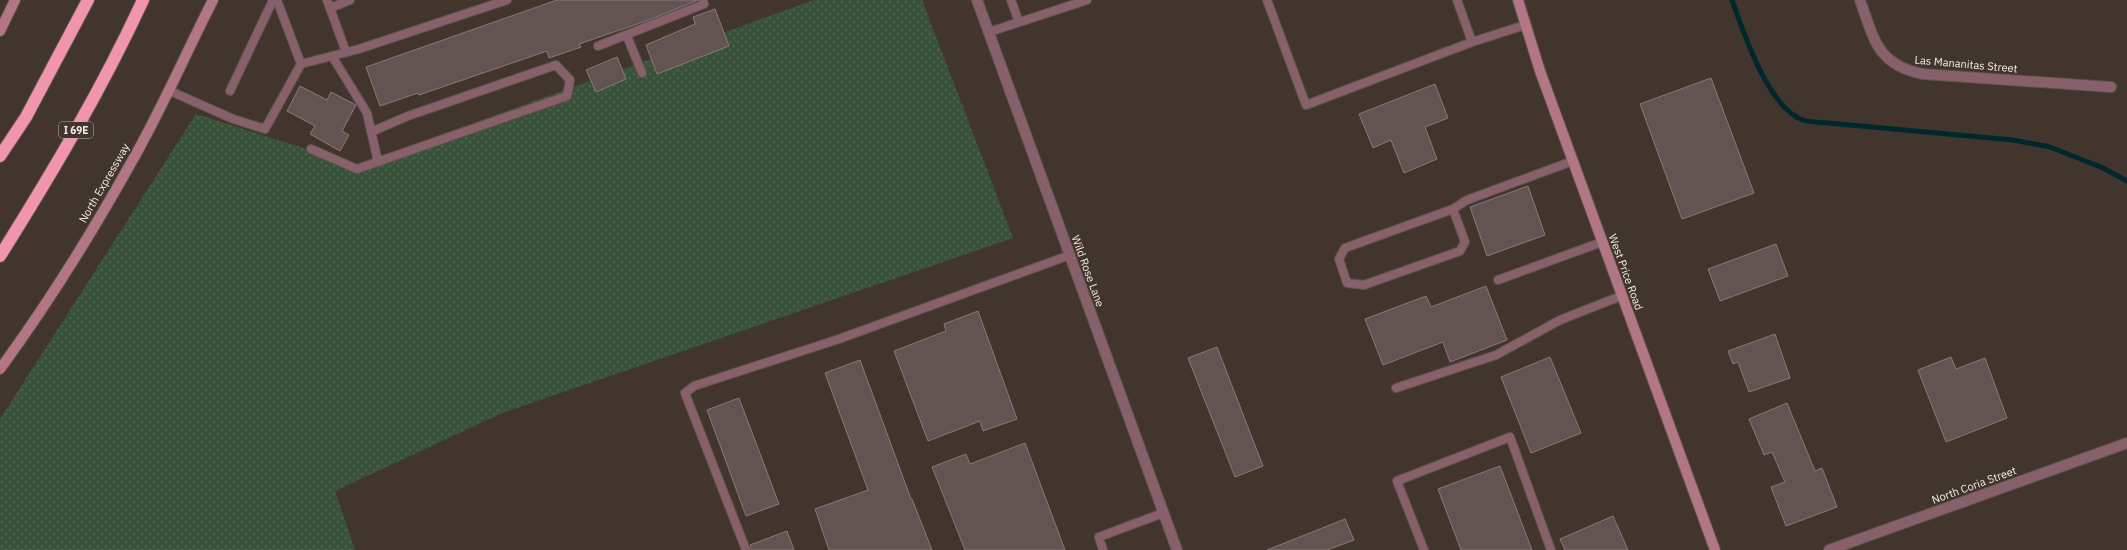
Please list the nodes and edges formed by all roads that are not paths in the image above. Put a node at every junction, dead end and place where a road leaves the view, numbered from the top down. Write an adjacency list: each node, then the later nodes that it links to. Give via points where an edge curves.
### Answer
1 (15, 0): 20 (main road)
2 (88, 0): 34 (highway, via 26,117)
3 (143, 0): 40 (highway, I 69E, via 119,52 54,170)
4 (213, 0): 30 (main road, North Expressway)
5 (273, 0): 31 (lane)
6 (277, 0): 27 (lane)
7 (350, 0): 17 (lane)
8 (507, 0): 25 (lane)
9 (703, 0): 22 (lane, via 704,4)
10 (977, 0): 21 (street, Wild Rose Lane)
11 (1011, 0): 18 (lane)
12 (1087, 0): 18 (lane)
13 (1267, 0): 23 (lane, via 1306,105)
14 (1457, 0): 23 (lane)
15 (1518, 0): 19 (main road, West Price Road)
16 (1860, 0): 29 (street, Las Mananitas Street, via 1880,50 1891,63 1905,71)
17 (328, 4): 25 (lane)
18 (1019, 22): 21 (lane)
19 (1526, 25): 23 (lane); 35 (main road, West Price Road)
20 (0, 31)
21 (989, 32): 39 (street, Wild Rose Lane)
22 (627, 36): 24 (lane); 28 (lane)
23 (1472, 42)
24 (598, 46)
25 (346, 52): 26 (lane)
26 (332, 56): 27 (lane); 32 (lane, via 367,113)
27 (301, 64): 30 (lane, via 265,129 233,119)
28 (642, 73)
29 (2111, 87)
30 (168, 90): 43 (main road, North Expressway, via 136,153 84,243)
31 (230, 91)
32 (371, 132): 36 (lane); 36 (lane, via 408,116 556,65 570,80 567,96)
33 (311, 149): 36 (lane, via 356,169)
34 (0, 156)
35 (1573, 161): 37 (lane, via 1467,200); 38 (main road, West Price Road)
36 (378, 162)
37 (1453, 209): 37 (lane, via 1465,242 1460,251 1364,285 1347,283 1339,259 1345,248)
38 (1602, 242): 41 (lane); 42 (main road, West Price Road)
39 (1070, 255): 46 (street, Wild Rose Lane); 47 (lane, via 839,339 694,386 685,393)
40 (0, 256)
41 (1498, 280)
42 (1621, 296): 44 (lane, via 1553,323 1496,355); 52 (main road, West Price Road)
43 (0, 369)
44 (1396, 388)
45 (2127, 443): 53 (street, North Coria Street)
46 (1163, 513): 48 (lane, via 1099,537); 49 (street, Wild Rose Lane)
47 (746, 550)
48 (1103, 550)
49 (1176, 550)
50 (1424, 550): 51 (lane, via 1397,481 1510,437)
51 (1551, 550)
52 (1715, 550)
53 (1829, 550)

